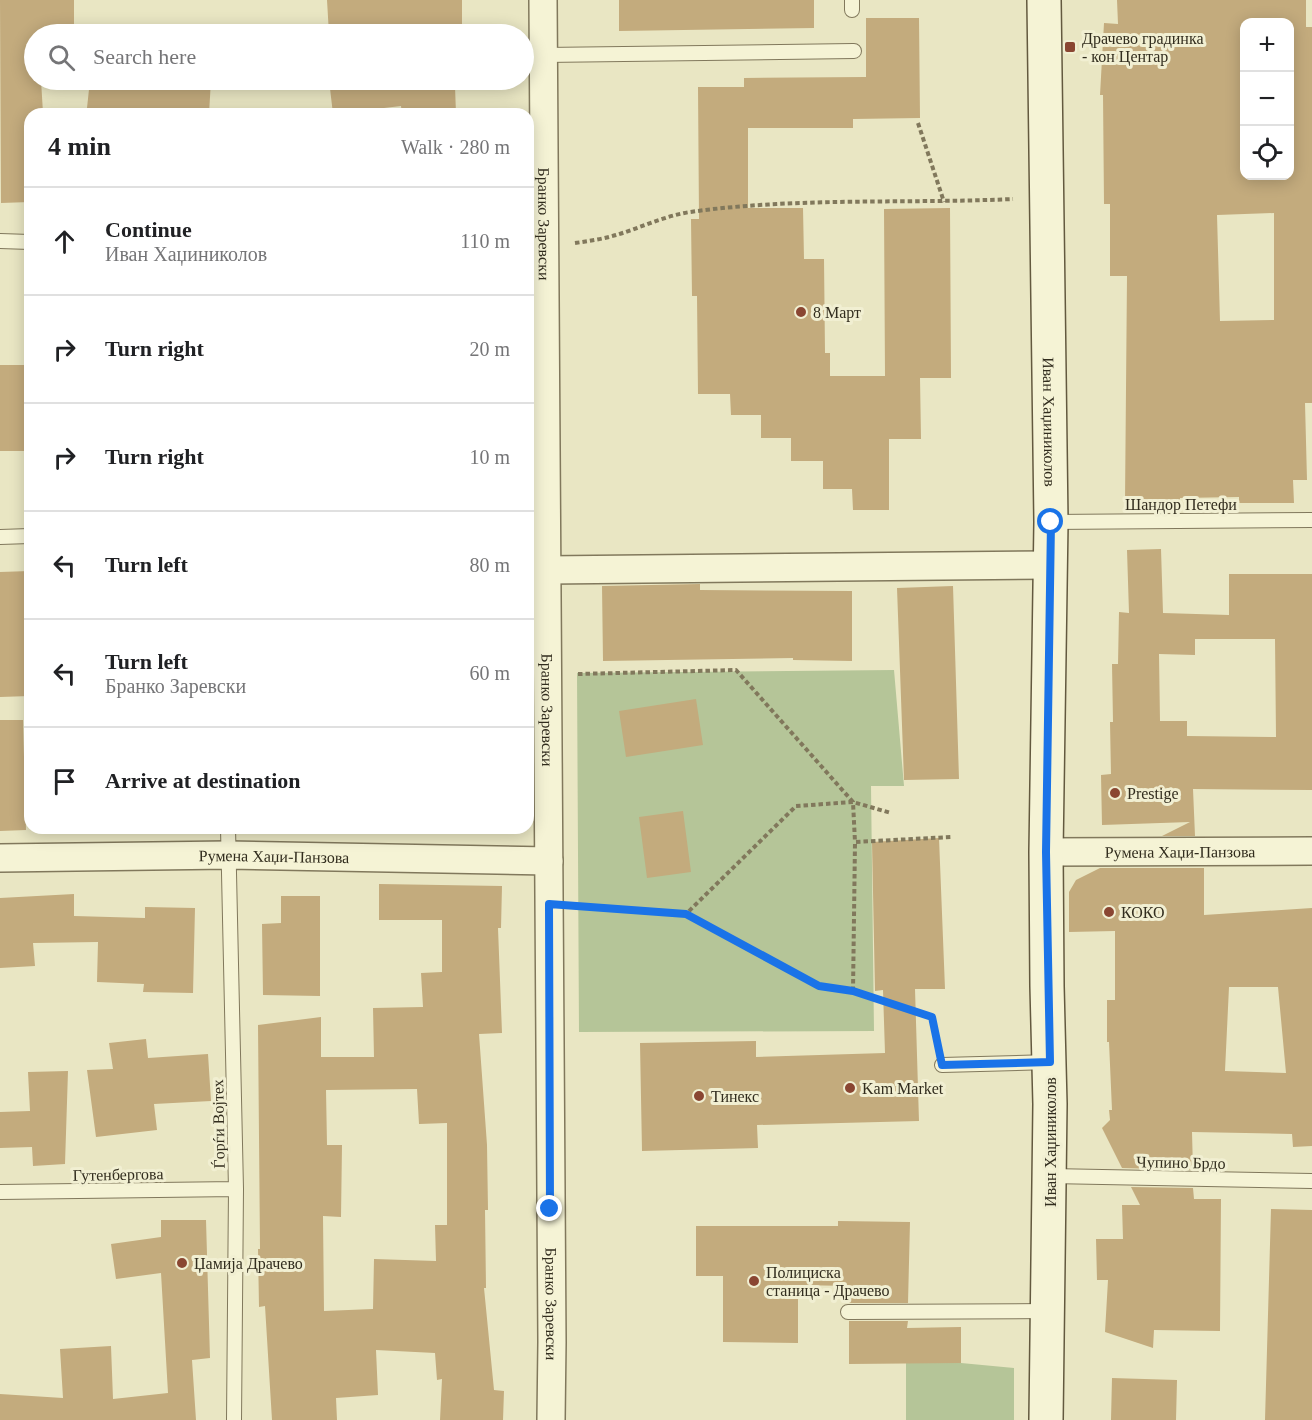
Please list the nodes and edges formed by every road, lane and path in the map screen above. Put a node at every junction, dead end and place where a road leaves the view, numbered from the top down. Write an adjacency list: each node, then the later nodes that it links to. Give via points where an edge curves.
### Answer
1 (543, 0): 4 (street, Бранко Заревски)
2 (1044, 0): 6 (street, Иван Хаџиниколов)
3 (854, 51): 4 (lane)
4 (544, 55): 8 (street, Бранко Заревски)
5 (918, 123): 7 (path)
6 (1047, 197): 7 (path); 12 (street, Иван Хаџиниколов)
7 (944, 202): 8 (path, via 807,203 687,212 614,236)
8 (539, 234): 16 (street, Бранко Заревски)
9 (0, 242): 10 (lane)
10 (24, 242)
11 (1312, 520): 12 (lane, Шандор Петефи)
12 (1051, 522): 15 (street, Иван Хаџиниколов)
13 (24, 536): 14 (lane)
14 (0, 537)
15 (1050, 565): 16 (street); 24 (street, Иван Хаџиниколов)
16 (547, 570): 17 (street, Бранко Заревски)
17 (548, 675): 18 (path, via 736,670); 27 (street, Бранко Заревски)
18 (853, 802): 19 (path); 22 (path); 29 (path, via 796,806)
19 (891, 813)
20 (228, 834): 25 (lane, Ѓорѓи Војтех)
21 (951, 837): 22 (path)
22 (855, 842): 30 (path)
23 (1312, 851): 24 (street, Румена Хаџи-Панзова)
24 (1046, 852): 31 (street, Иван Хаџиниколов)
25 (228, 855): 26 (street, Румена Хаџи-Панзова); 27 (street, Румена Хаџи-Панзова); 35 (lane, Ѓорѓи Војтех)
26 (0, 858)
27 (549, 861): 28 (street, Бранко Заревски)
28 (549, 904): 29 (path); 40 (street, Бранко Заревски)
29 (686, 914): 30 (path, via 819,986)
30 (853, 991): 32 (path, via 932,1017)
31 (1050, 1062): 32 (lane); 33 (street, Иван Хаџиниколов)
32 (942, 1065)
33 (1050, 1176): 34 (lane, Чупино Брдо); 37 (street, Иван Хаџиниколов)
34 (1312, 1181)
35 (236, 1188): 36 (lane, Гутенбергова); 39 (lane, Ѓорѓи Војтех)
36 (0, 1192)
37 (1048, 1311): 38 (lane); 41 (street, Иван Хаџиниколов)
38 (848, 1312)
39 (234, 1420)
40 (551, 1420)
41 (1046, 1420)

